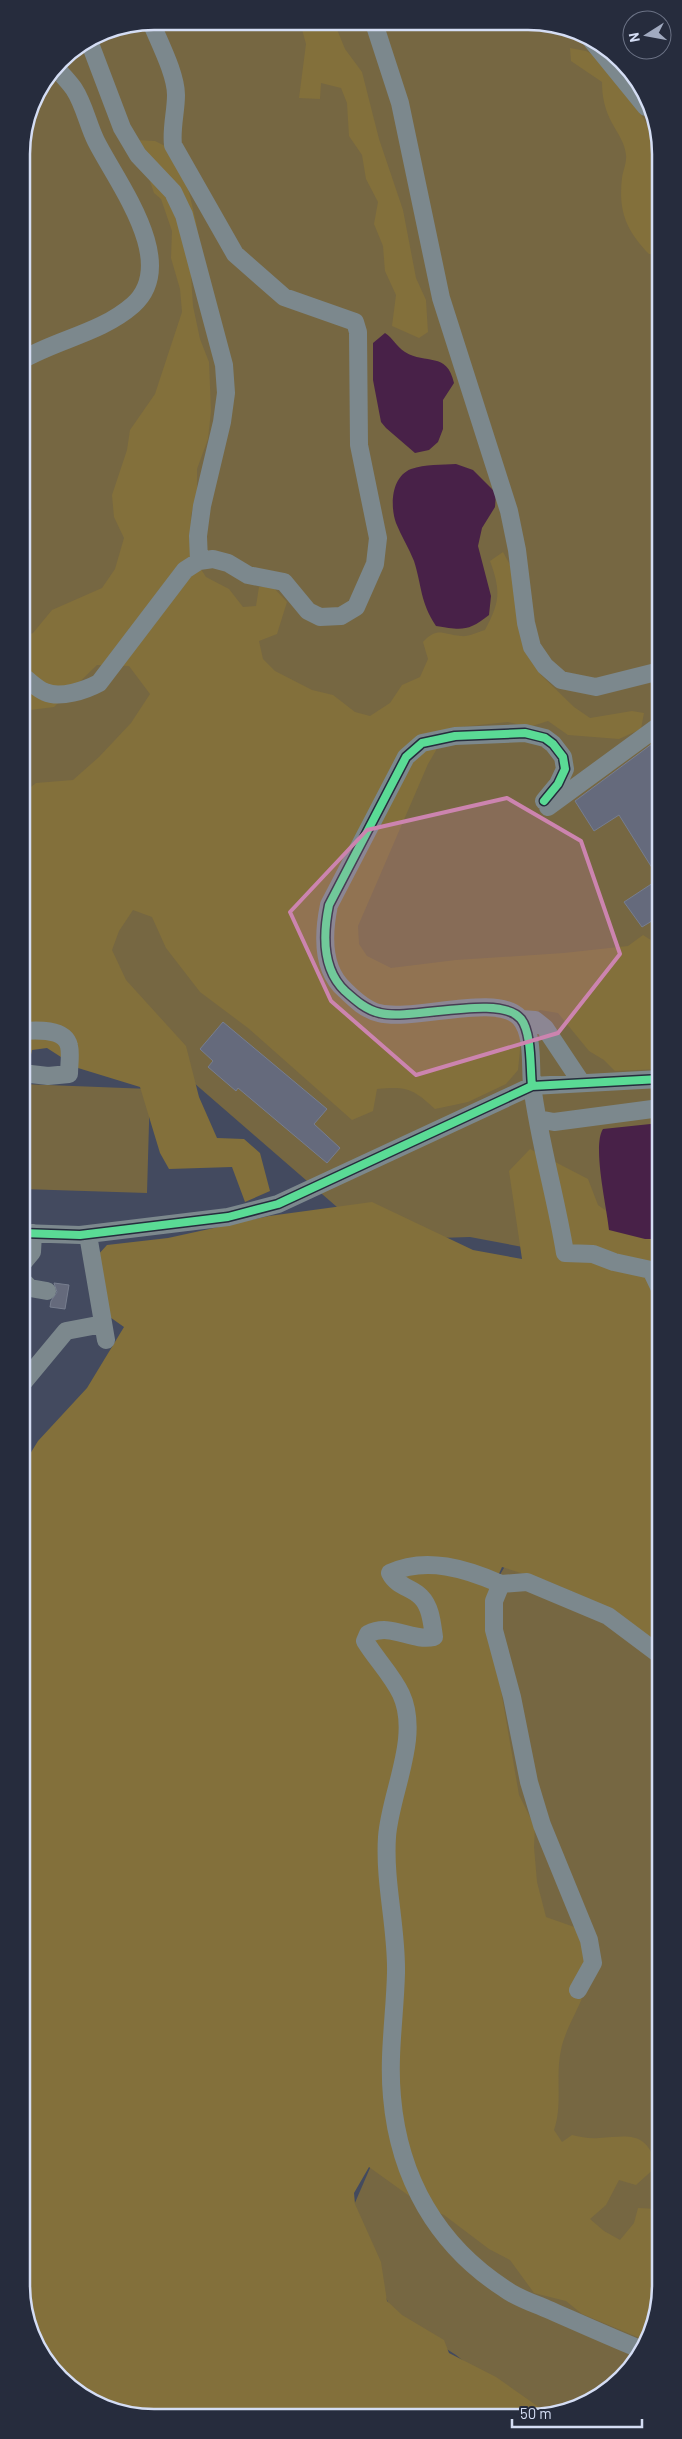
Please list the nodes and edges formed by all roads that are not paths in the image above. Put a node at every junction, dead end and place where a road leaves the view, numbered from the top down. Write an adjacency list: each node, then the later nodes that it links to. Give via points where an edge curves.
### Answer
1 (154, 30): 8 (street, via 174,82 173,145 235,254 284,298 355,322 358,332 359,444 378,538 375,564 368,584 356,607 341,616 320,617 308,611 284,582 248,574 213,559)
2 (376, 30): 9 (street, via 400,103 441,298 509,511 532,647 545,666 561,680 596,687)
3 (91, 47): 8 (street, via 122,128 138,155 173,192 184,215 224,365 226,393 202,506)
4 (607, 59): 6 (street)
5 (61, 73): 7 (street, via 75,89 95,140 146,232 150,263 146,289 128,308 110,322)
6 (636, 94)
7 (30, 357)
8 (199, 561): 10 (street, via 185,570 99,682 88,689 60,694 46,693)
9 (652, 673)
10 (30, 682)
11 (652, 731): 12 (street, via 546,804 565,769 563,757 545,738 525,733 456,736 422,744 406,758 329,905 325,946 330,966 340,986 359,1004 379,1013 395,1015 486,1007 509,1010)
12 (521, 1019): 16 (street, via 535,1020 545,1028); 17 (street, via 528,1037)
13 (30, 1031): 14 (street, via 54,1032 64,1037 69,1044 69,1074)
14 (30, 1074)
15 (652, 1079): 16 (street)
16 (581, 1082): 17 (street)
17 (532, 1086): 19 (street); 21 (street, via 278,1204 228,1217)
18 (652, 1109): 19 (street, via 554,1122)
19 (538, 1119): 22 (street, via 565,1253 593,1254)
20 (30, 1233): 21 (street)
21 (88, 1234): 25 (street, via 104,1332 66,1331)
22 (652, 1270)
23 (30, 1288): 24 (street)
24 (47, 1291)
25 (30, 1374)
26 (501, 1584): 27 (street, via 527,1582 608,1616); 28 (street, via 494,1601 494,1630 512,1697 529,1782 542,1825 589,1940 593,1963); 29 (street, via 445,1565 398,1569 390,1573 421,1596 430,1614 434,1637 426,1639 385,1630 368,1634 365,1640 401,1693 406,1722 405,1750 387,1836 387,1879 396,1962 391,2057 397,2128 409,2175 433,2222 444,2238 479,2271 506,2291)
27 (652, 1649)
28 (578, 1990)
29 (635, 2347)

